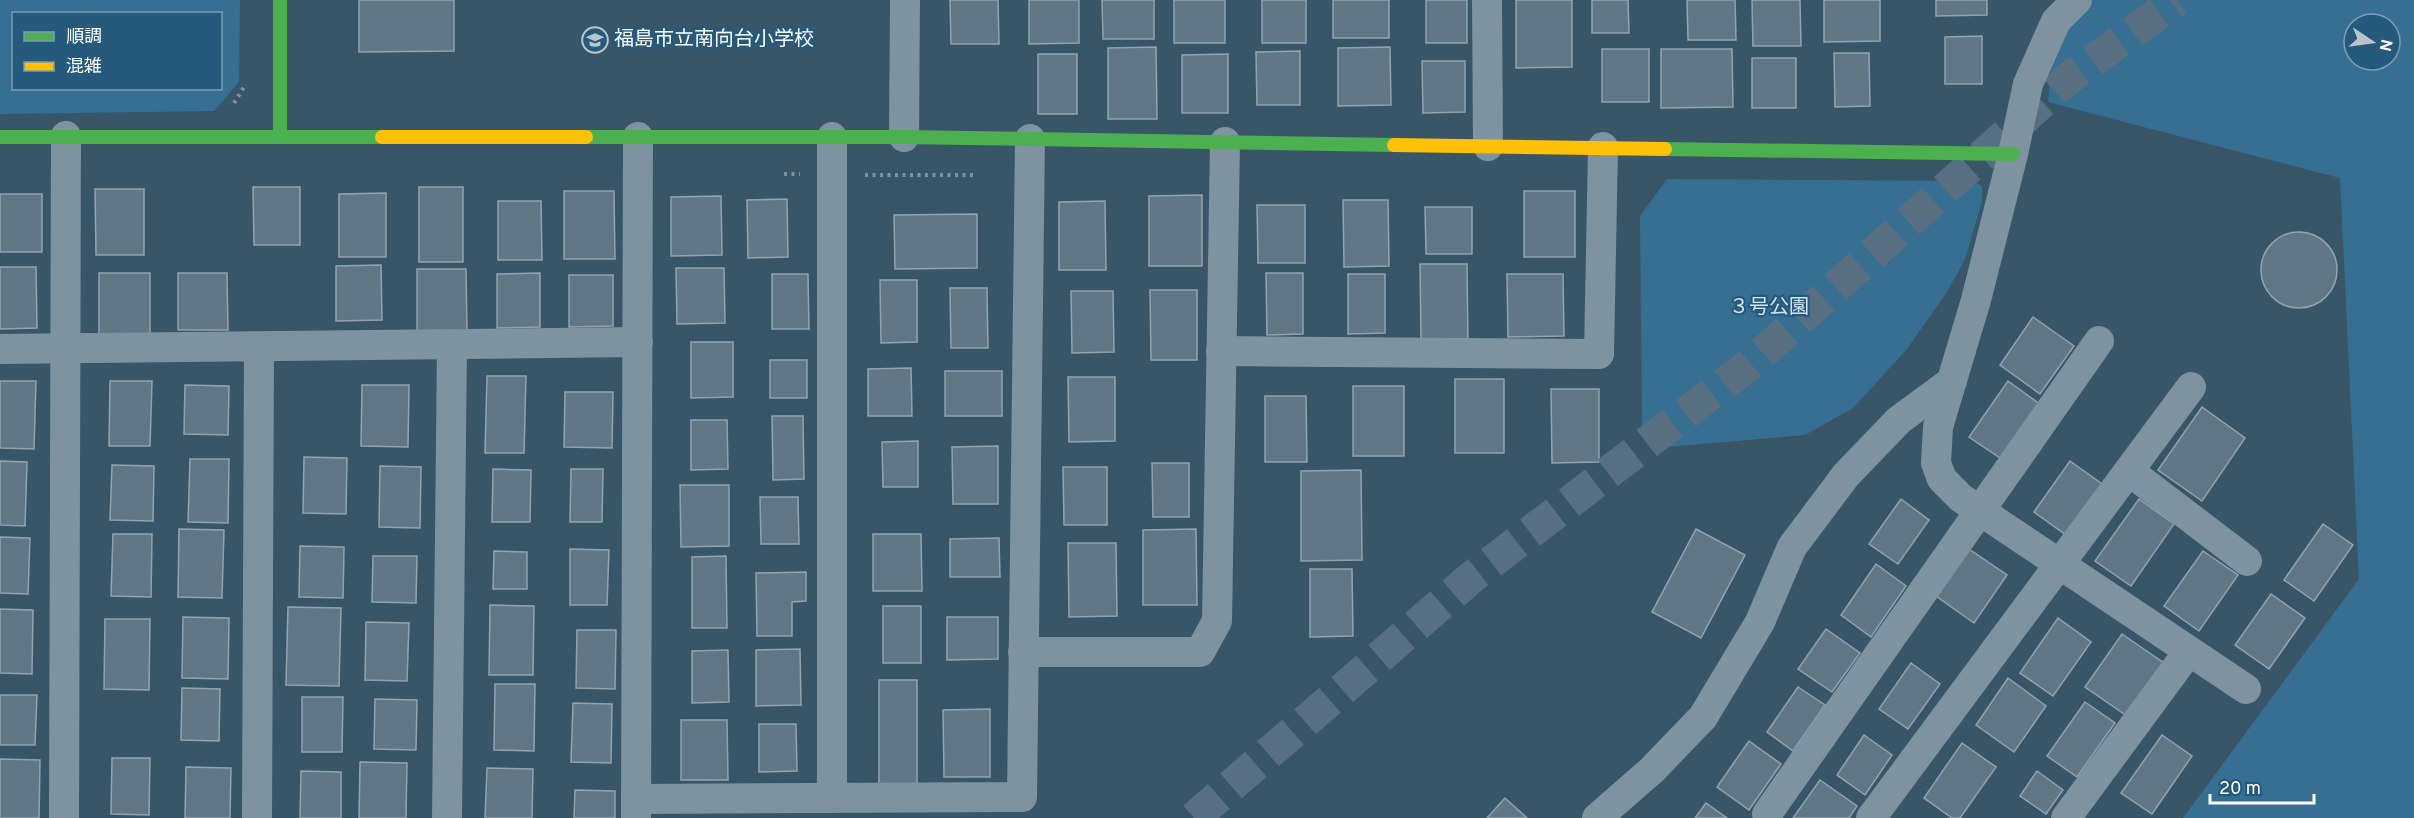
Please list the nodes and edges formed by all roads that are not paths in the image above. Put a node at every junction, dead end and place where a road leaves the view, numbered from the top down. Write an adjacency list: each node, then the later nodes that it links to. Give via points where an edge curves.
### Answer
1 (280, 0): 6 (street)
2 (905, 0): 10 (street)
3 (1487, 0): 13 (street)
4 (2076, 0): 15 (street, via 2056,21 2028,84)
5 (66, 136): 6 (street); 7 (street); 21 (street)
6 (280, 136): 8 (street)
7 (0, 137)
8 (638, 137): 9 (street); 17 (street)
9 (832, 137): 10 (street); 32 (street)
10 (904, 137): 11 (street)
11 (1030, 139): 12 (street); 30 (street)
12 (1225, 142): 13 (street); 22 (street)
13 (1488, 146): 14 (street)
14 (1603, 147): 15 (street); 22 (street, via 1599,354)
15 (2013, 154): 23 (street)
16 (2099, 340): 26 (street)
17 (638, 342): 18 (street); 33 (street)
18 (452, 345): 19 (street); 37 (street)
19 (259, 347): 21 (street); 36 (street)
20 (0, 349): 21 (street)
21 (65, 350): 35 (street)
22 (1221, 351): 30 (street, via 1217,621 1200,652)
23 (1952, 381): 26 (street, via 1938,428 1936,463 1942,479); 38 (street, via 1899,420 1846,475 1792,547 1760,622 1703,717 1652,770)
24 (2191, 387): 25 (street)
25 (2129, 471): 27 (street); 28 (street)
26 (1980, 511): 28 (street); 34 (street)
27 (2247, 561)
28 (2060, 564): 29 (street); 39 (street)
29 (2189, 651): 31 (street); 40 (street)
30 (1023, 652): 32 (street, via 1022,797)
31 (2246, 689)
32 (832, 798): 33 (street)
33 (636, 809)
34 (1767, 814)
35 (64, 818)
36 (257, 818)
37 (447, 818)
38 (1597, 818)
39 (1871, 818)
40 (2066, 818)

